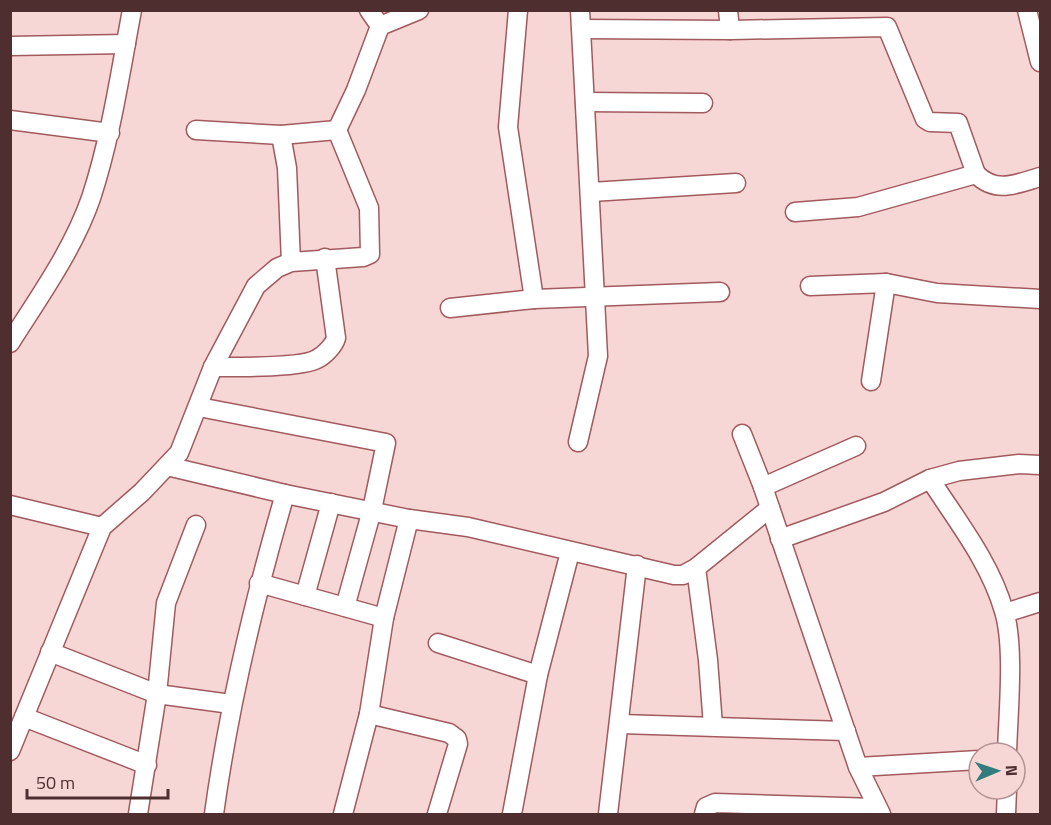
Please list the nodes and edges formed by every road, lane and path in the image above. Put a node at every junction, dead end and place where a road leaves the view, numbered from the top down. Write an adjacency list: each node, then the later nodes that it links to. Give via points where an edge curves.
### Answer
1 (132, 10): 11 (street)
2 (369, 10): 9 (street)
3 (418, 10): 9 (street)
4 (518, 10): 32 (street, via 508,127)
5 (728, 10): 10 (street)
6 (1027, 10): 13 (street)
7 (860, 19): 10 (street); 21 (street, via 887,27 925,119 958,123)
8 (581, 20): 10 (street); 14 (street)
9 (380, 26): 18 (street)
10 (730, 30)
11 (126, 44): 12 (street); 19 (street)
12 (10, 46)
13 (1041, 62)
14 (585, 102): 15 (street); 24 (street)
15 (703, 103)
16 (10, 120): 19 (street)
17 (196, 130): 20 (street)
18 (337, 130): 20 (street); 26 (street, via 369,208 371,250 367,256)
19 (110, 133): 35 (street, via 78,226)
20 (281, 135): 27 (street, via 287,168)
21 (976, 174): 22 (street, via 992,186 1003,188); 25 (street, via 858,207)
22 (1041, 177)
23 (736, 183): 24 (street)
24 (591, 192): 31 (street)
25 (795, 212)
26 (325, 258): 27 (street); 36 (street, via 336,338 320,357 263,366)
27 (291, 262): 36 (street, via 256,286)
28 (886, 283): 29 (street); 33 (street, via 937,293); 37 (street)
29 (810, 286)
30 (720, 292): 31 (street)
31 (596, 298): 32 (street); 40 (street, via 598,356)
32 (534, 299): 34 (street)
33 (1041, 299)
34 (450, 309)
35 (10, 343)
36 (213, 367): 38 (street)
37 (871, 381)
38 (199, 407): 43 (street, via 179,453); 50 (street, via 386,443)
39 (742, 434): 45 (street)
40 (578, 442)
41 (856, 446): 45 (street)
42 (1041, 465): 44 (street, via 980,468)
43 (167, 466): 46 (street); 53 (street)
44 (930, 479): 54 (street, via 884,502); 62 (street, via 978,553)
45 (763, 487): 49 (street)
46 (285, 494): 47 (street); 58 (street)
47 (332, 503): 50 (street); 59 (street)
48 (10, 505): 53 (street)
49 (770, 508): 54 (street); 57 (street)
50 (372, 510): 51 (street); 61 (street)
51 (409, 519): 55 (street, via 468,527); 63 (street)
52 (196, 525): 67 (street, via 166,603)
53 (102, 527): 65 (street)
54 (780, 539): 73 (street)
55 (570, 552): 56 (street); 66 (street)
56 (637, 565): 57 (street, via 674,575); 71 (street)
57 (696, 568): 72 (street)
58 (259, 583): 59 (street); 68 (street)
59 (305, 596): 61 (street)
60 (1041, 602): 62 (street)
61 (345, 607): 63 (street)
62 (1005, 613): 74 (street, via 1009,666)
63 (384, 618): 69 (street)
64 (438, 643): 66 (street)
65 (50, 652): 67 (street); 70 (street)
66 (538, 675): 84 (street)
67 (157, 694): 68 (street); 77 (street)
68 (231, 704): 81 (street)
69 (369, 714): 82 (street); 83 (street, via 449,733 457,739)
70 (24, 717): 75 (street); 77 (street)
71 (620, 724): 72 (street); 85 (street)
72 (712, 726): 73 (street)
73 (846, 731): 78 (street)
74 (1007, 741)
75 (10, 751)
76 (967, 761): 78 (street)
77 (147, 765): 80 (street)
78 (858, 767): 79 (street)
79 (878, 811): 86 (street, via 715,803 706,807)
80 (138, 814)
81 (214, 814)
82 (343, 814)
83 (437, 814)
84 (512, 814)
85 (608, 814)
86 (704, 814)

